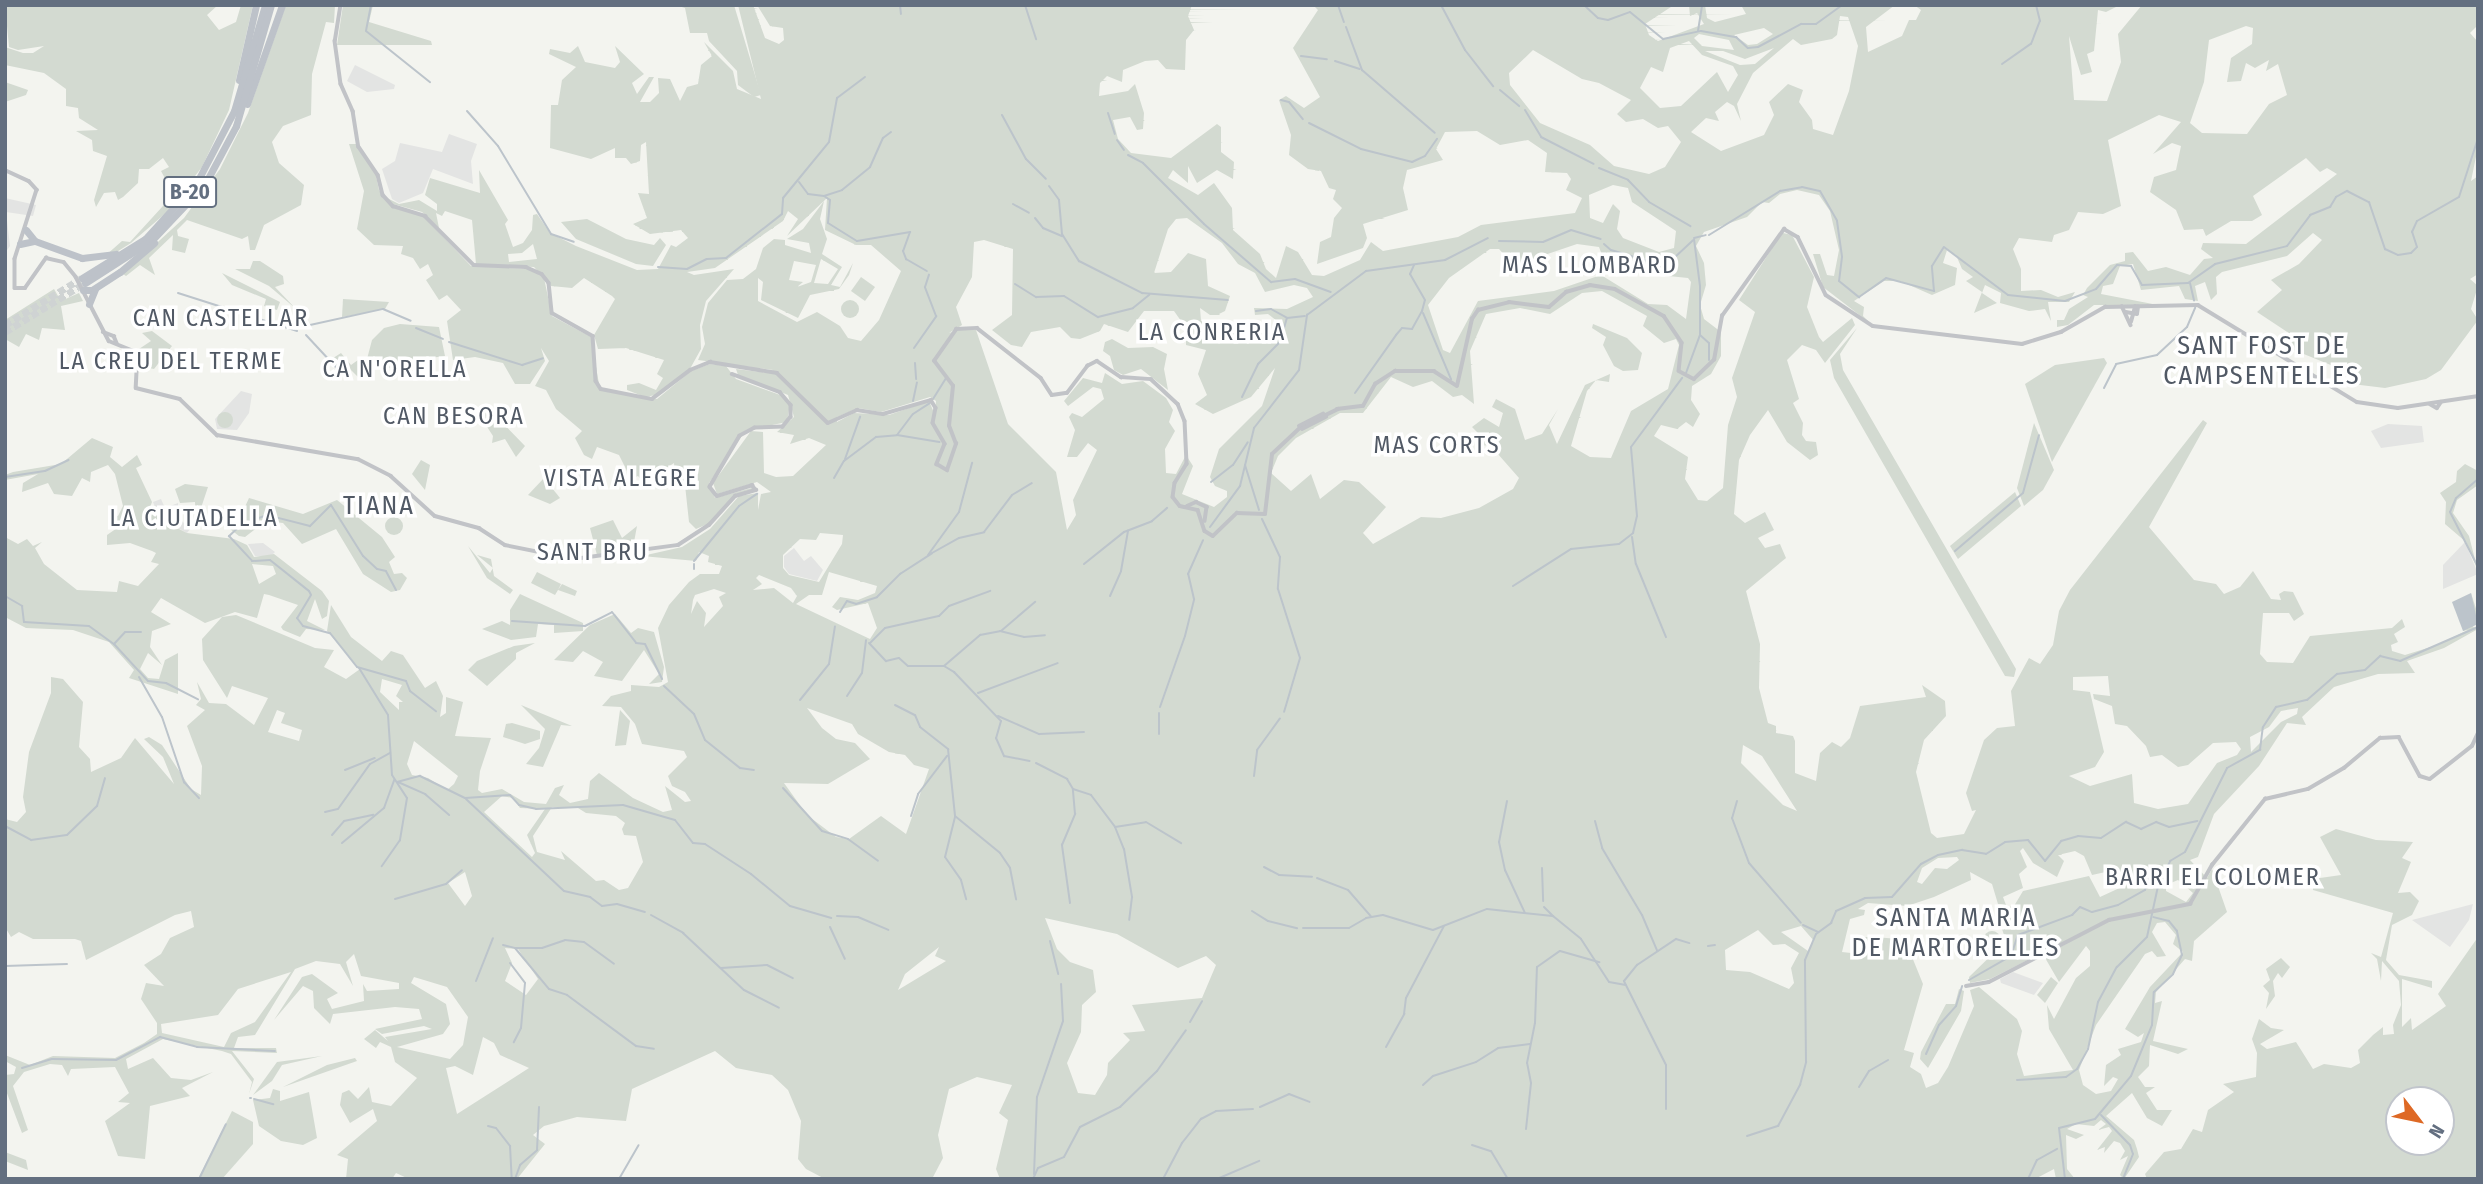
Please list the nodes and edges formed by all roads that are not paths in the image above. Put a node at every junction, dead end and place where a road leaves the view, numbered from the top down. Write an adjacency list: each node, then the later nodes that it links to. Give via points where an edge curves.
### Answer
1 (256, 5): 6 (highway)
2 (265, 5): 6 (highway, B-20)
3 (271, 5): 6 (highway, B-20)
4 (282, 5): 6 (highway)
5 (341, 5): 26 (street, via 335,44 347,105 359,148 378,175 386,200 425,216 474,265 526,267 542,274 550,285 552,313 593,335 596,381 601,389 652,399 696,366 725,364)
6 (233, 124): 8 (highway, B-20, via 211,174); 12 (highway, B-20, via 187,196)
7 (5, 170): 9 (street, via 35,186)
8 (178, 216): 12 (highway, B-20); 16 (highway, B-20, via 117,275)
9 (26, 230): 10 (highway); 11 (street)
10 (35, 241): 11 (highway); 12 (highway)
11 (20, 244): 14 (street)
12 (106, 266): 15 (highway, B-20)
13 (5, 274): 14 (street)
14 (13, 276): 15 (street, via 20,291 50,257 67,264)
15 (83, 284): 16 (highway, B-20); 17 (street)
16 (96, 288): 17 (highway)
17 (89, 304): 26 (street, via 102,331 138,353 136,387 180,399 217,435 349,456 391,476 435,516 471,525 498,542 574,559 680,544 711,523 734,496 756,490 752,485 717,496 710,487 740,436 755,428 783,427 792,408 783,394)
18 (2122, 306): 19 (street); 21 (street); 25 (street, via 2098,309)
19 (2136, 307): 20 (street); 23 (street)
20 (2150, 307): 22 (street); 27 (street, via 2204,307 2356,406 2430,404 2437,408 2441,402)
21 (2126, 312): 23 (street); 23 (street, via 2131,325)
22 (2144, 312)
23 (2134, 314)
24 (2077, 327): 25 (street)
25 (2069, 328): 29 (street, via 2018,344 1867,324 1826,295 1798,237 1784,229 1722,316 1714,360 1694,379 1680,372 1681,340 1664,316 1617,290 1590,285 1566,292 1549,307 1509,302 1478,310 1457,386 1434,371 1395,371 1376,384 1363,406 1338,409 1284,443 1269,461 1265,514 1237,513 1213,536 1206,534)
26 (733, 369): 28 (street, via 785,379 828,423 857,410 883,414 931,400 936,408 933,423 945,444 936,462 947,470 956,444 949,426 954,386 934,360 956,329 981,330 1041,378 1048,393 1055,396 1069,391 1088,365 1102,361 1121,377 1149,377 1180,407 1186,425 1187,462 1173,497)
27 (2478, 396)
28 (1186, 507): 29 (street, via 1198,510); 29 (street, via 1196,502 1207,507)
29 (1203, 523)
30 (2478, 733): 31 (street, via 2472,746 2434,779 2420,776 2402,741 2391,735 2302,792 2265,799 2216,861 2190,904 2109,920 1989,982)
31 (1966, 986)

